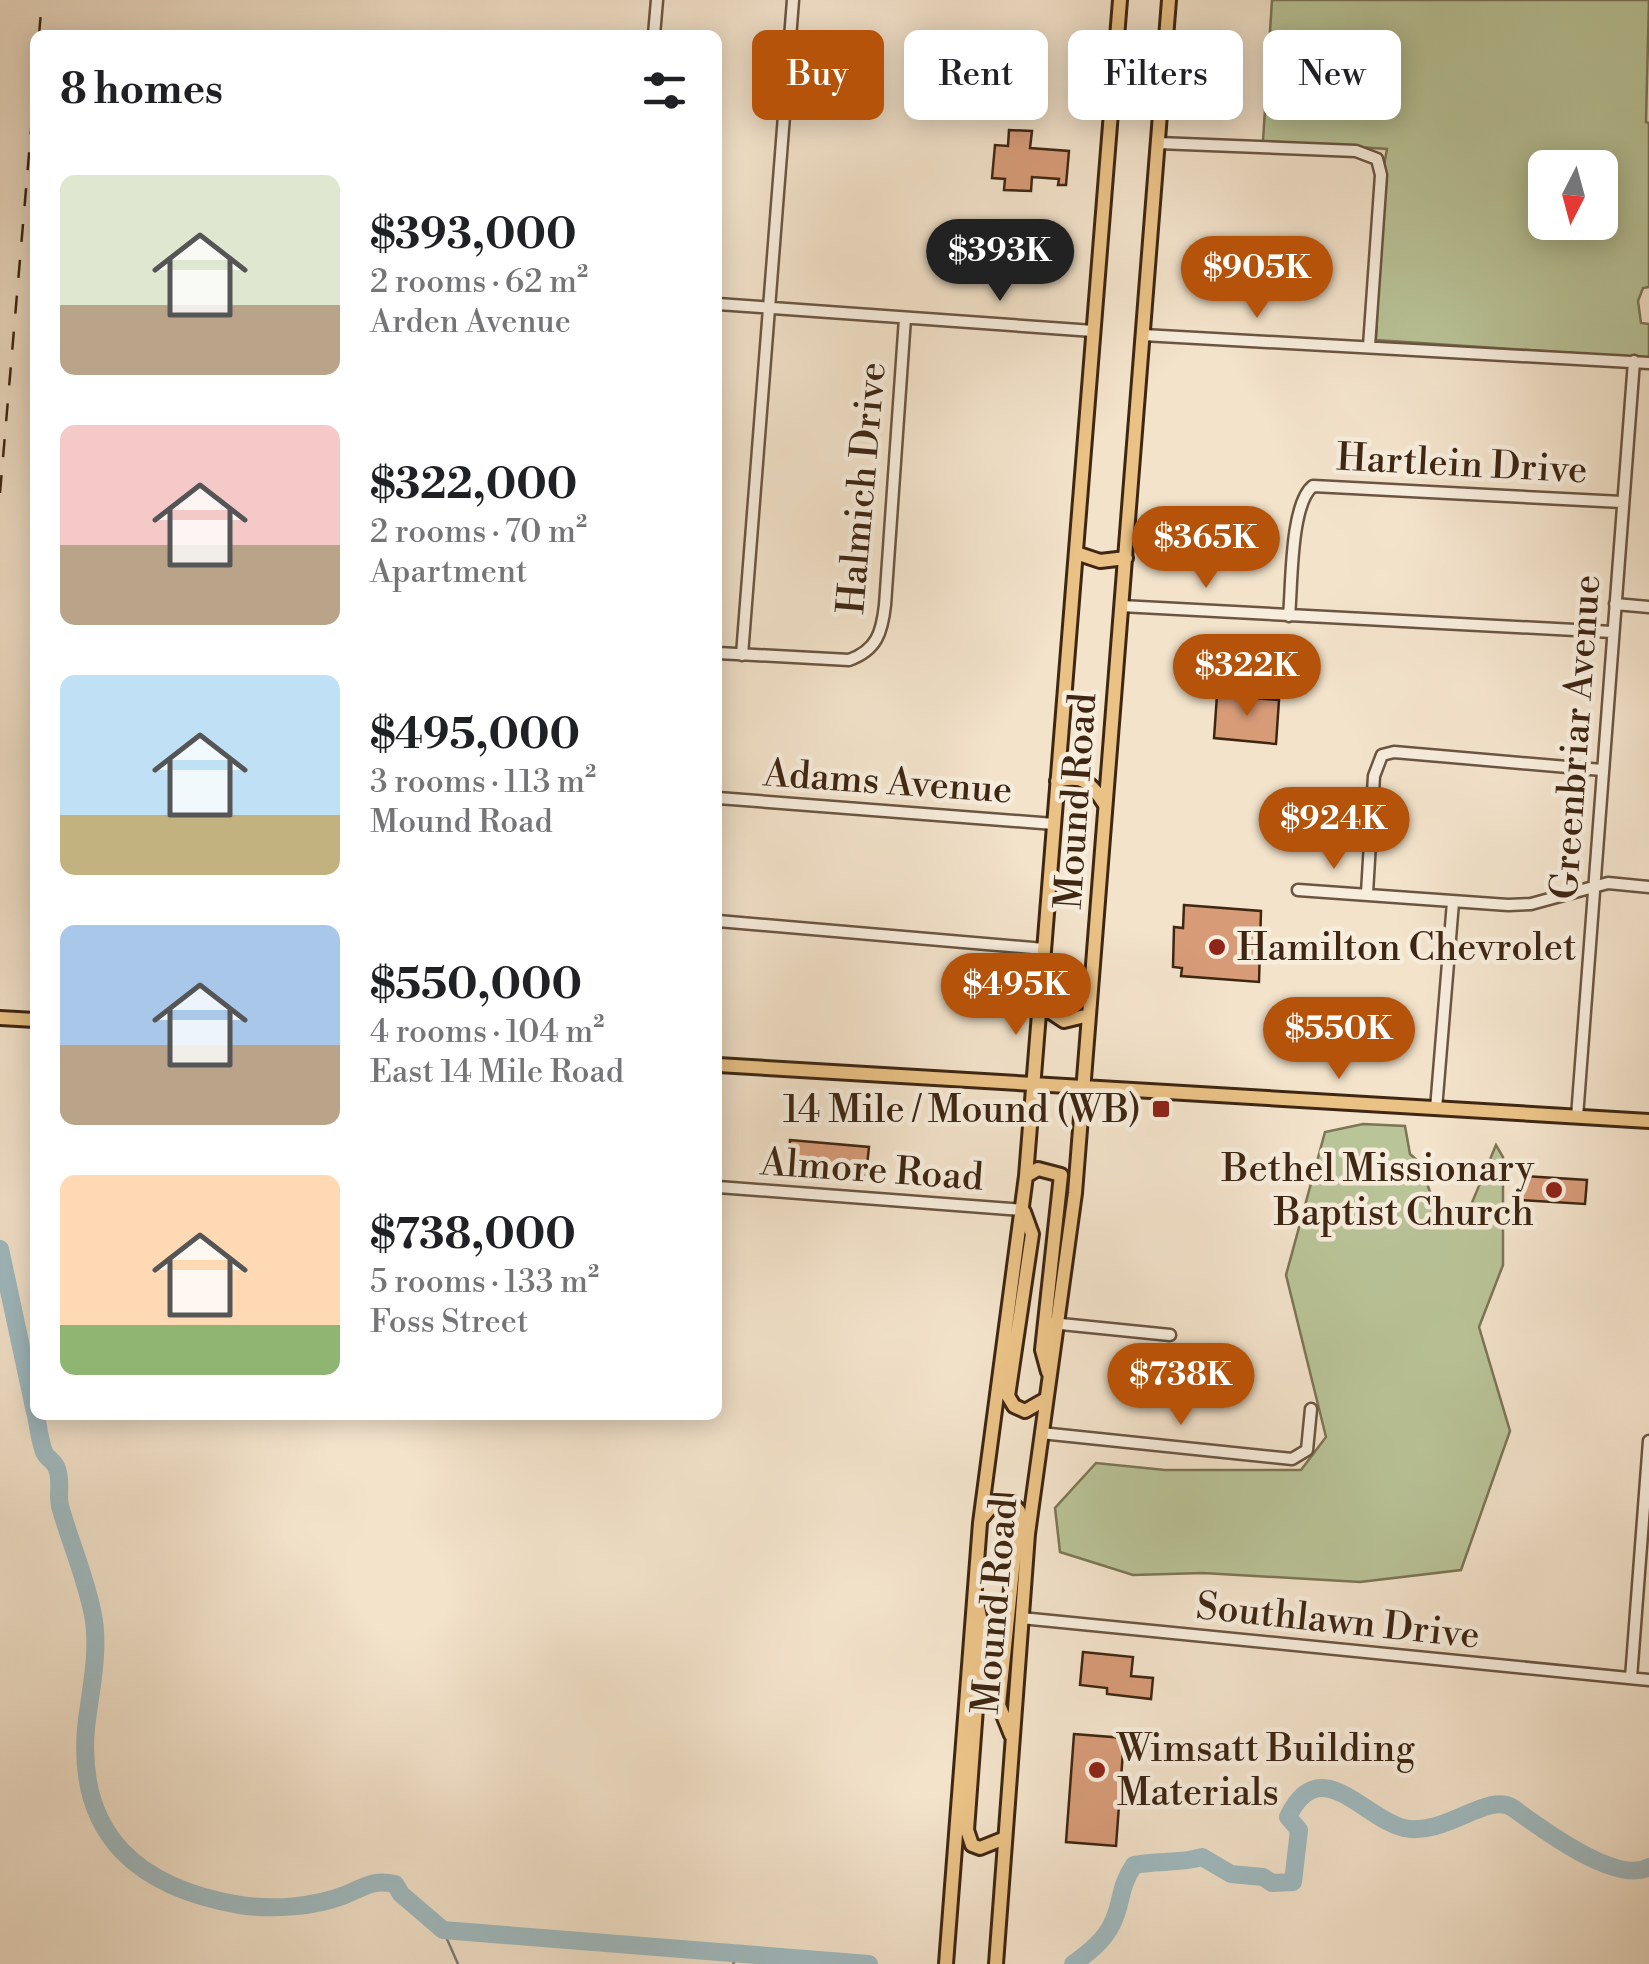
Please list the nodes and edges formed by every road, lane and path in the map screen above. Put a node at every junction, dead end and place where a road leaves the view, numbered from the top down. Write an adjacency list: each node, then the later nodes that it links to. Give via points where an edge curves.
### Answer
1 (656, 0): 5 (street)
2 (793, 0): 8 (street)
3 (1120, 0): 10 (main road, Mound Road)
4 (1169, 0): 6 (main road, Mound Road)
5 (654, 30)
6 (1158, 143): 11 (main road, Mound Road); 12 (street, via 1356,151 1377,159)
7 (722, 304): 8 (street)
8 (769, 308): 9 (street); 24 (street)
9 (905, 318): 10 (street); 24 (street, Halmich Drive, via 879,637 850,660)
10 (1093, 331): 16 (main road, Mound Road)
11 (1143, 336): 12 (street); 17 (main road, Mound Road)
12 (1369, 346): 13 (street)
13 (1634, 361): 14 (street); 15 (street, Greenbriar Avenue)
14 (1649, 362)
15 (1622, 502): 18 (street, Greenbriar Avenue); 21 (street, Hartlein Drive, via 1313,486 1300,510)
16 (1076, 553): 17 (main road, via 1100,562); 26 (main road, Mound Road)
17 (1126, 558): 19 (main road, Mound Road)
18 (1615, 604): 20 (street); 22 (street, Greenbriar Avenue)
19 (1121, 606): 21 (street); 28 (main road, Mound Road)
20 (1649, 607)
21 (1290, 616): 22 (street)
22 (1612, 632): 25 (street, Greenbriar Avenue)
23 (722, 653): 24 (street, Halmich Drive)
24 (742, 655)
25 (1602, 770): 31 (street, Greenbriar Avenue); 33 (street, via 1382,755 1374,776)
26 (1057, 781): 28 (main road, via 1086,780); 29 (main road, Mound Road)
27 (722, 798): 29 (street, Adams Avenue)
28 (1105, 804): 38 (main road, Mound Road)
29 (1054, 824): 36 (main road, Mound Road)
30 (1649, 886): 31 (street)
31 (1594, 887): 34 (street, via 1531,904); 45 (street, Greenbriar Avenue)
32 (1298, 890): 33 (street)
33 (1367, 893): 34 (street)
34 (1453, 902): 44 (street)
35 (722, 922): 36 (street)
36 (1044, 949): 37 (main road, Mound Road)
37 (1041, 993): 38 (main road, via 1057,1018); 42 (main road, Mound Road)
38 (1088, 1015): 43 (main road, Mound Road)
39 (0, 1018): 40 (main road)
40 (30, 1020)
41 (722, 1065): 42 (main road)
42 (1034, 1086): 43 (main road); 47 (main road, Mound Road)
43 (1083, 1089): 44 (main road); 50 (main road, Mound Road, via 1073,1211)
44 (1436, 1108): 45 (main road)
45 (1576, 1116): 46 (main road)
46 (1649, 1120)
47 (1026, 1176): 49 (main road, Mound Road); 50 (main road, via 1038,1169 1061,1175)
48 (722, 1188): 49 (street, Almore Road)
49 (1023, 1210): 52 (main road, via 1032,1234 1008,1396 1024,1410); 56 (main road, Mound Road)
50 (1052, 1322): 51 (street); 52 (main road, Mound Road)
51 (1170, 1335)
52 (1046, 1399): 54 (main road, Mound Road)
53 (1312, 1409): 54 (street, via 1306,1450 1292,1459)
54 (1041, 1432): 58 (main road, Mound Road)
55 (1649, 1442): 59 (street)
56 (980, 1523): 57 (main road, Mound Road); 61 (main road, via 996,1502 1019,1511 998,1705)
57 (974, 1590): 62 (main road, via 982,1627 967,1830 980,1848); 63 (main road, Mound Road)
58 (1021, 1618): 59 (street, Southlawn Drive); 61 (main road, Mound Road)
59 (1632, 1678): 60 (street, Southlawn Drive)
60 (1649, 1680)
61 (1012, 1737): 62 (main road, Mound Road)
62 (1005, 1838): 64 (main road, Mound Road)
63 (946, 1964)
64 (996, 1964)

